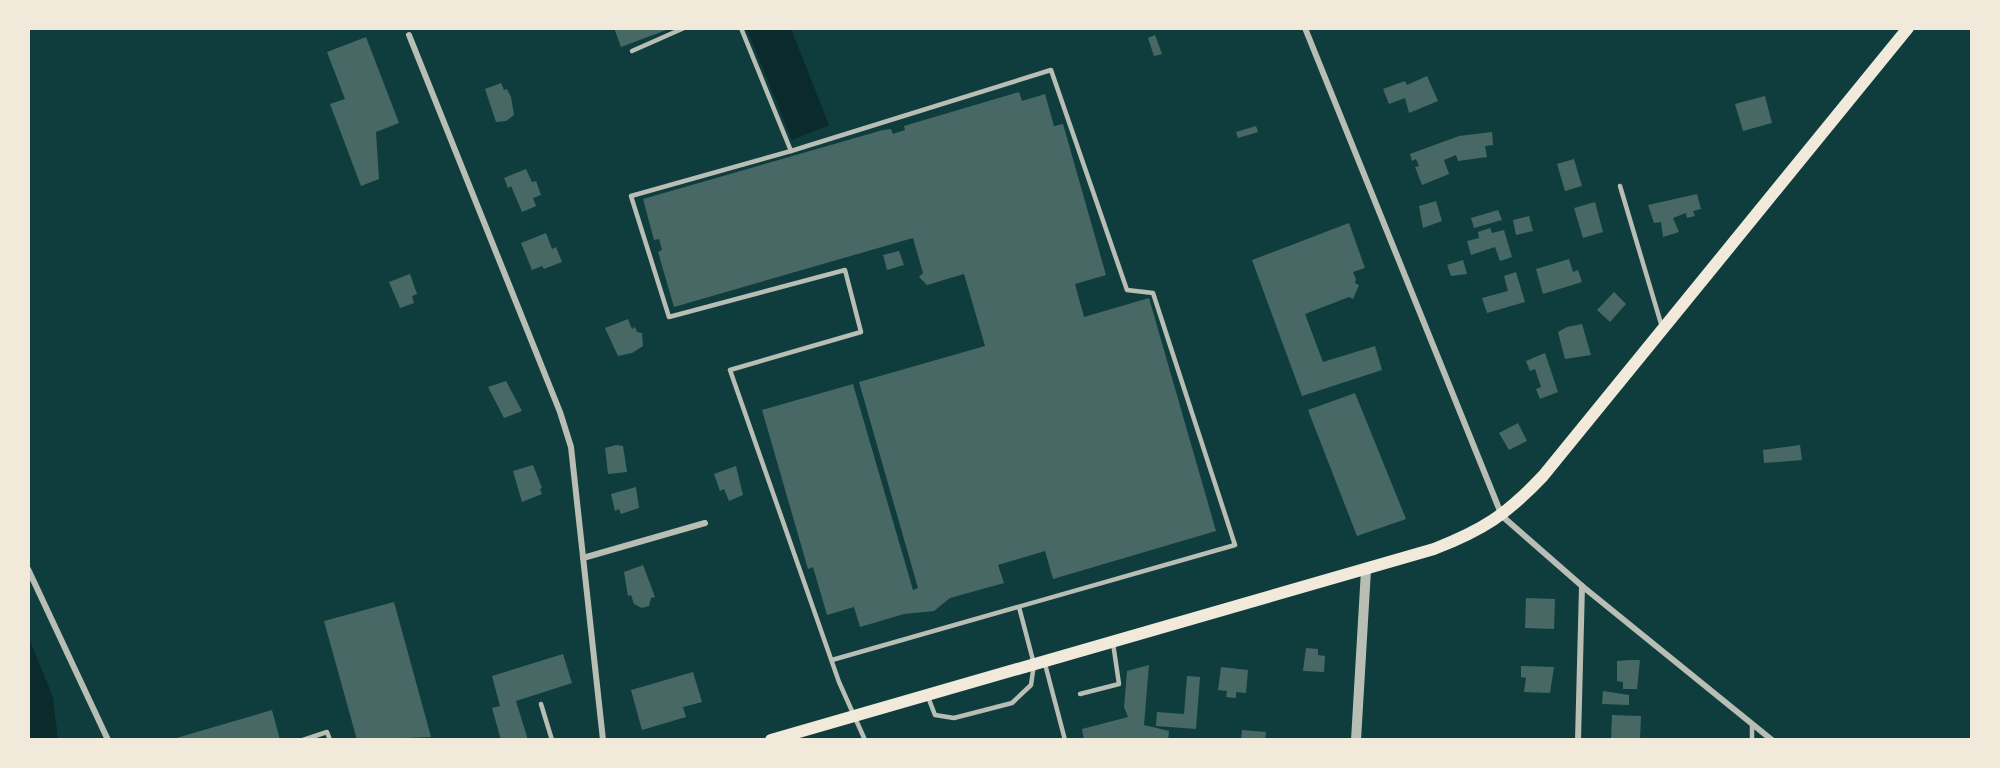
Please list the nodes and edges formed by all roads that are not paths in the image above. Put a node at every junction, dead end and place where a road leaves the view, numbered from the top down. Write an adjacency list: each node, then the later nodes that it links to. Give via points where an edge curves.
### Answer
1 (684, 28): 6 (lane)
2 (741, 28): 7 (lane)
3 (1305, 28): 10 (street)
4 (1908, 28): 9 (main road)
5 (409, 35): 12 (street, via 560,412 571,447)
6 (632, 51)
7 (791, 151): 16 (lane, via 1051,70 1127,290 1153,293 1235,545); 18 (lane, via 631,196 669,317 845,270 861,332 730,370)
8 (1620, 186): 9 (lane)
9 (1663, 329): 10 (main road, via 1543,476)
10 (1502, 516): 14 (main road, via 1461,539); 15 (street)
11 (705, 523): 12 (street)
12 (583, 558): 30 (street)
13 (28, 569): 26 (street)
14 (1366, 570): 17 (main road); 34 (street)
15 (1582, 586): 24 (street); 35 (street)
16 (1019, 607): 18 (lane); 19 (lane)
17 (1113, 641): 19 (main road); 20 (lane, via 1119,684)
18 (832, 660): 23 (lane)
19 (1039, 662): 21 (main road); 21 (lane, via 1031,684 1012,703 954,718 935,715); 33 (lane)
20 (1080, 694)
21 (927, 695): 23 (main road)
22 (541, 704): 29 (lane)
23 (855, 716): 25 (main road); 32 (lane)
24 (1752, 724): 36 (lane); 37 (street)
25 (800, 735): 31 (main road)
26 (108, 740)
27 (303, 740): 28 (lane, via 327,732)
28 (330, 740)
29 (552, 740)
30 (603, 740)
31 (771, 740)
32 (865, 740)
33 (1065, 740)
34 (1356, 740)
35 (1578, 740)
36 (1752, 740)
37 (1772, 740)

